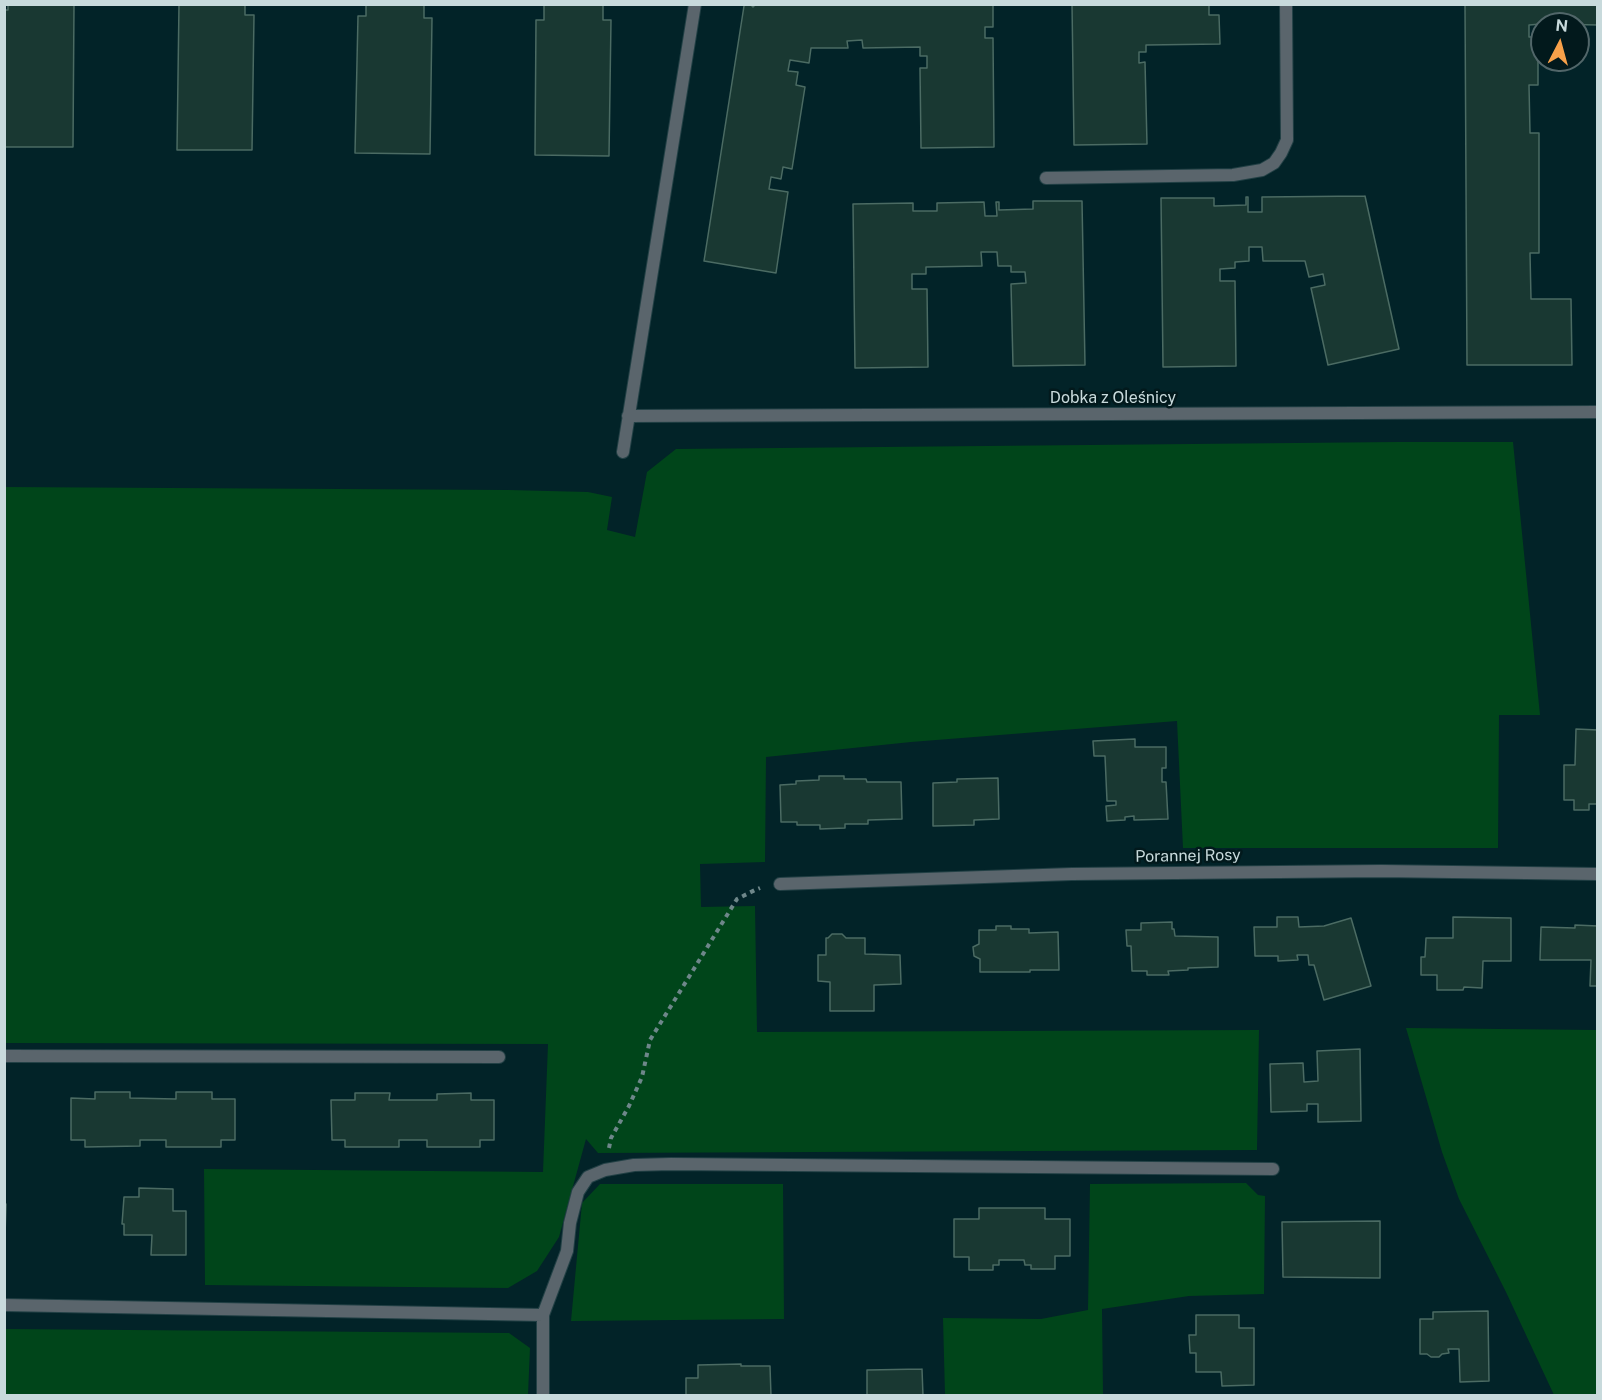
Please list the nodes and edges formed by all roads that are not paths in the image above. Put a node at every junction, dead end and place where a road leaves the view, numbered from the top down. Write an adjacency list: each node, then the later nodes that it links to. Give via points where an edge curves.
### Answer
1 (695, 4): 5 (street)
2 (1286, 4): 3 (street, via 1287,140 1274,163 1262,170 1233,175)
3 (1046, 178)
4 (1598, 412): 5 (street, Dobka z Oleśnicy)
5 (628, 416): 6 (street)
6 (623, 452)
7 (1598, 874): 8 (street, Porannej Rosy, via 1072,874)
8 (780, 884)
9 (4, 1056): 10 (street)
10 (499, 1057)
11 (1273, 1169): 13 (street, via 671,1164 605,1170 588,1177 578,1192 567,1251)
12 (4, 1305): 13 (street)
13 (543, 1315): 14 (street)
14 (543, 1395)

